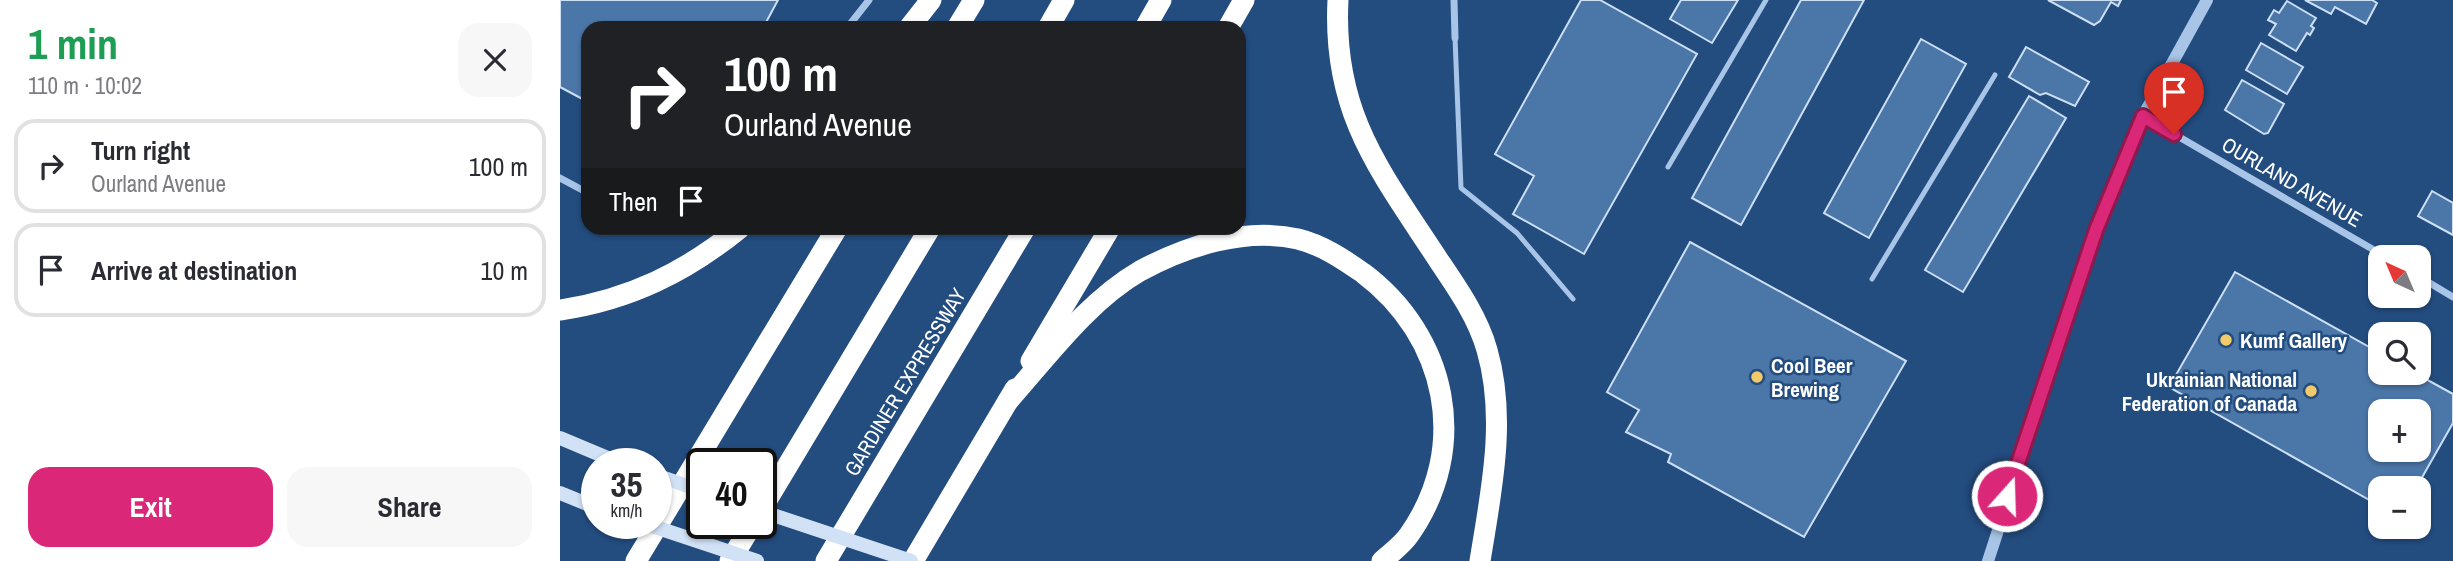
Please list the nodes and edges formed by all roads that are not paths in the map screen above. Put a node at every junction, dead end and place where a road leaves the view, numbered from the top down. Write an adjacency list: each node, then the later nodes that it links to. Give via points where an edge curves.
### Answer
1 (869, 0): 11 (street)
2 (931, 0): 12 (highway)
3 (974, 0): 13 (highway)
4 (1064, 0): 14 (highway)
5 (1161, 0): 15 (highway)
6 (1244, 0): 16 (highway)
7 (1338, 0): 49 (highway, via 1341,62 1350,107 1368,152 1468,305 1487,349 1497,431)
8 (1454, 0): 17 (street)
9 (1766, 0): 20 (lane)
10 (2207, 0): 19 (street)
11 (852, 21)
12 (914, 21)
13 (961, 21)
14 (1052, 21)
15 (1148, 21)
16 (1232, 21)
17 (1455, 38): 32 (lane, via 1461,188 1517,233)
18 (1994, 75): 29 (lane)
19 (2143, 116): 28 (street, OURLAND AVENUE); 50 (street, via 2096,230)
20 (1668, 167)
21 (560, 178): 22 (street)
22 (581, 189)
23 (731, 235): 33 (highway, via 693,264 657,282 598,304)
24 (833, 235): 43 (highway)
25 (926, 235): 37 (highway)
26 (1021, 235): 46 (highway, GARDINER EXPRESSWAY)
27 (1106, 235): 34 (highway)
28 (2368, 247)
29 (1872, 279)
30 (2431, 284): 31 (street)
31 (2453, 297)
32 (1573, 299)
33 (560, 310)
34 (1008, 401): 47 (highway); 48 (highway, via 1110,292 1140,271 1221,239 1275,236 1325,248 1380,286 1400,307 1430,354 1445,409 1440,464 1426,505 1408,537)
35 (560, 438): 36 (main road)
36 (583, 448)
37 (777, 483)
38 (560, 493): 39 (main road)
39 (581, 502)
40 (777, 515): 47 (main road, bridge)
41 (672, 533): 45 (main road, bridge)
42 (743, 539): 44 (highway)
43 (636, 561)
44 (730, 561)
45 (757, 561)
46 (826, 561)
47 (912, 561)
48 (1382, 561)
49 (1480, 561)
50 (1988, 561)

